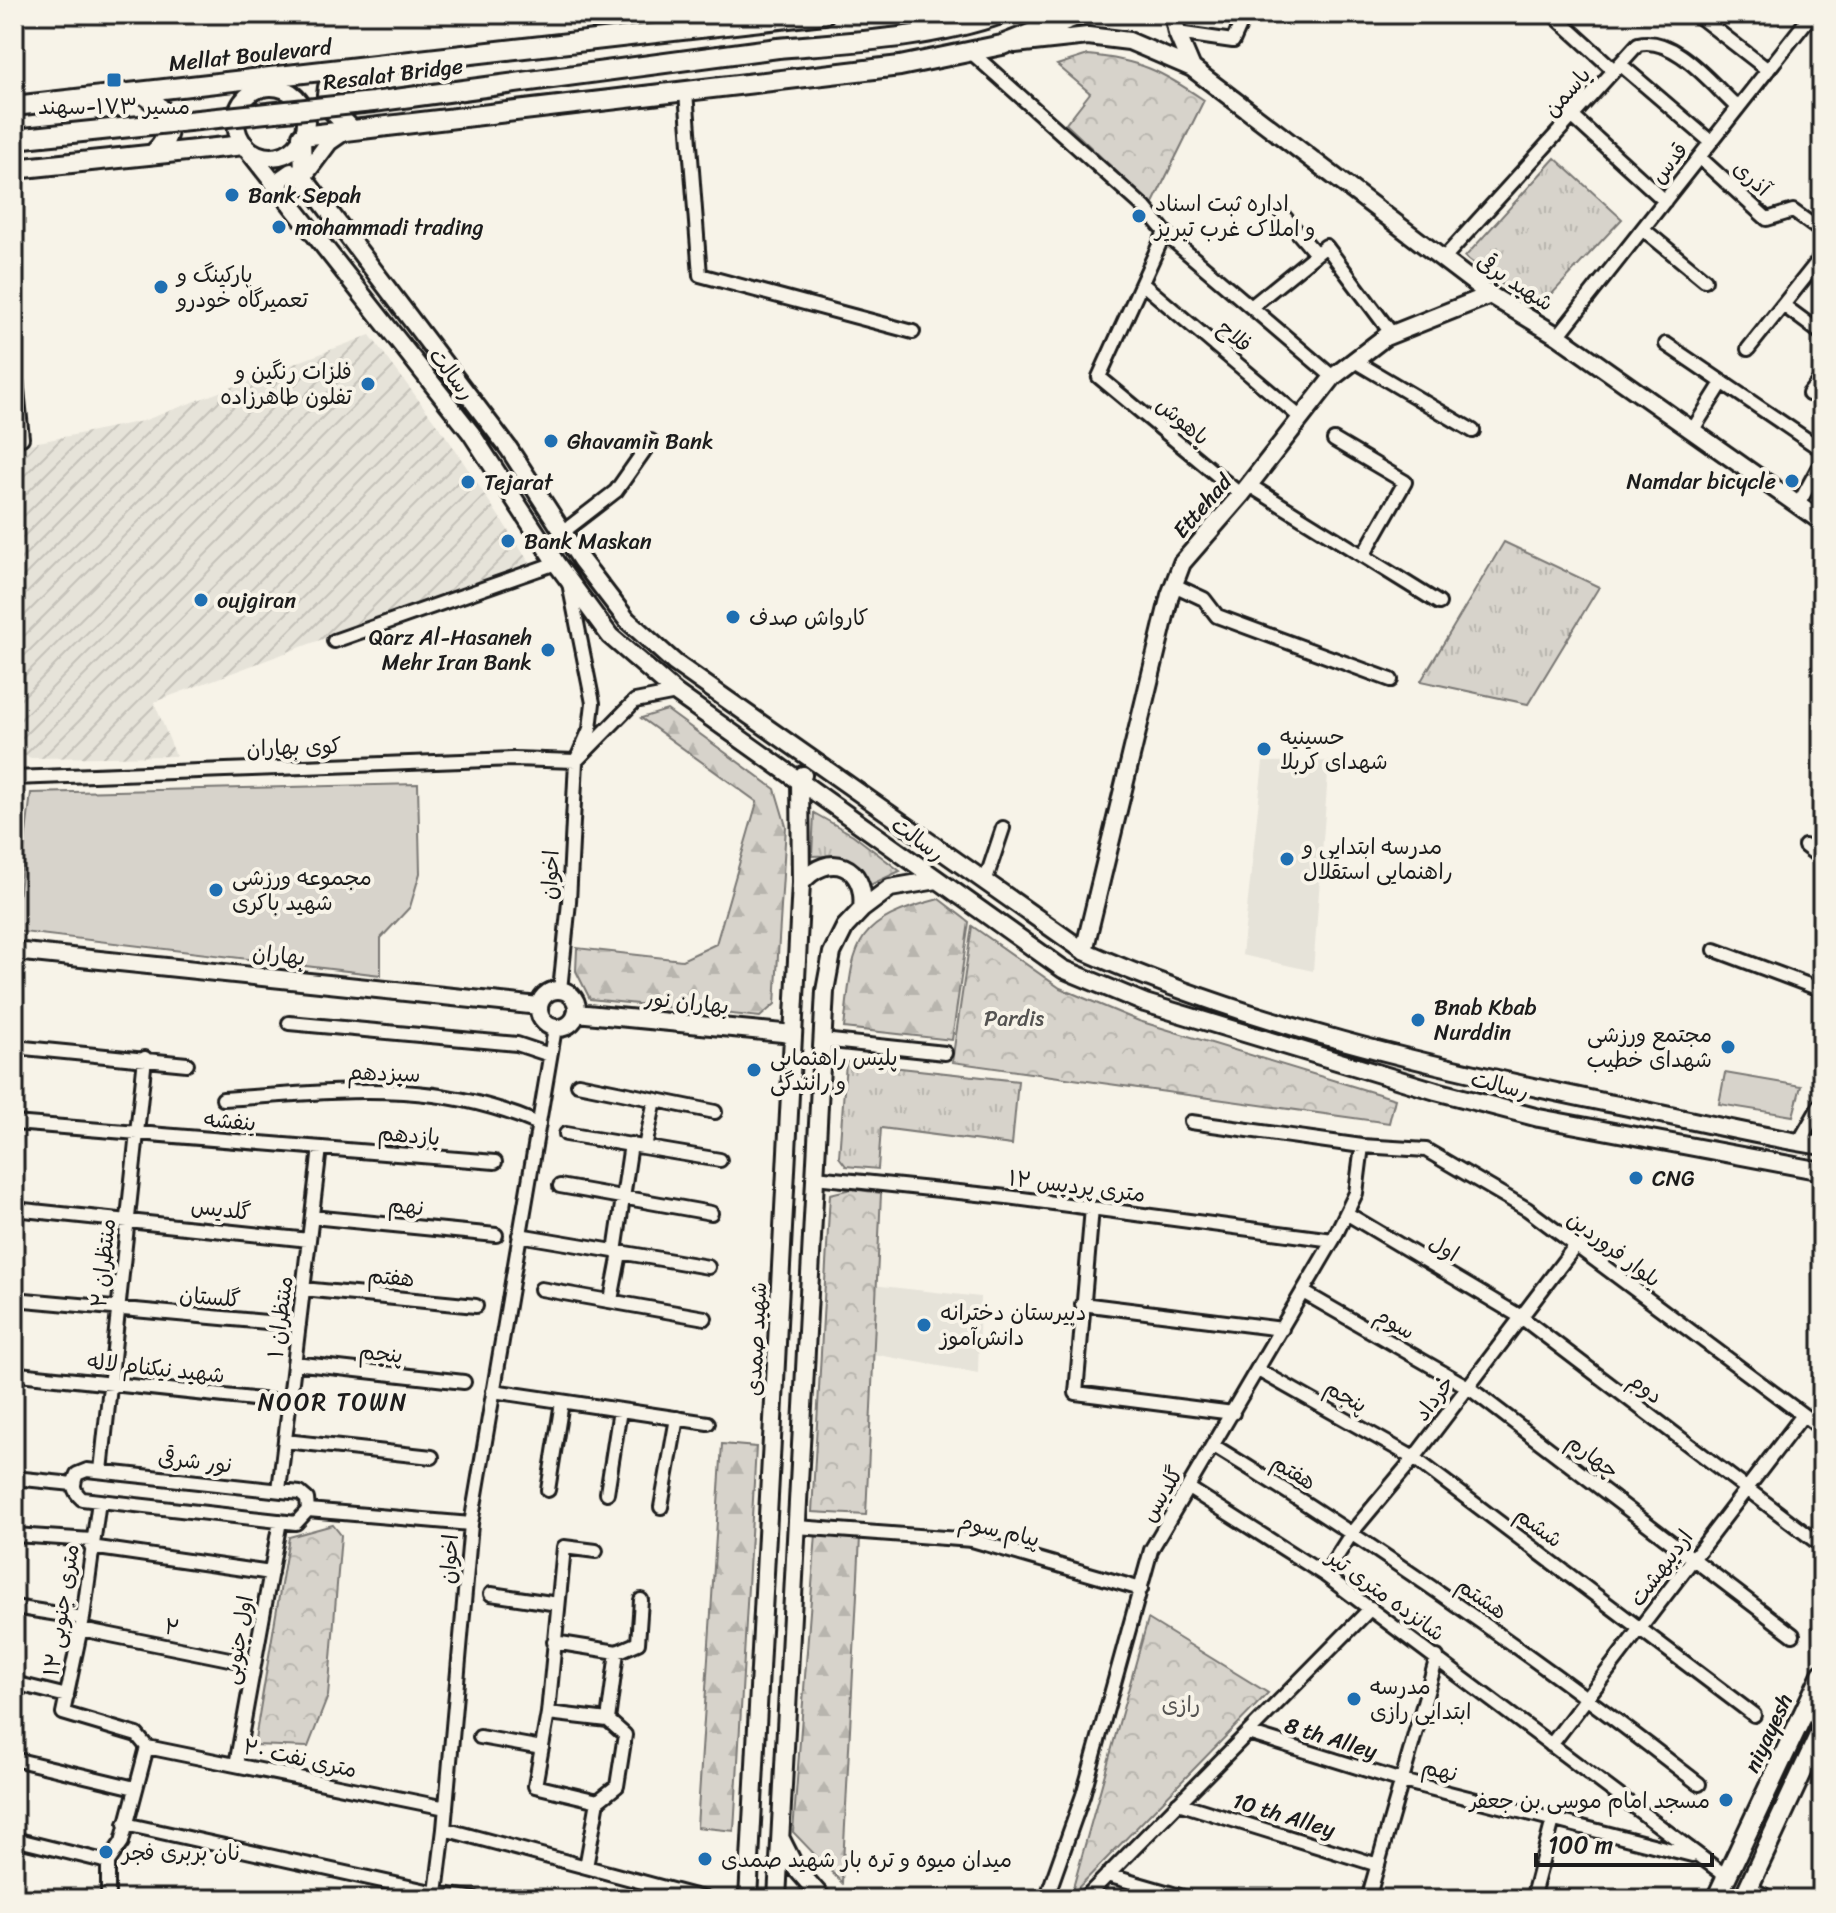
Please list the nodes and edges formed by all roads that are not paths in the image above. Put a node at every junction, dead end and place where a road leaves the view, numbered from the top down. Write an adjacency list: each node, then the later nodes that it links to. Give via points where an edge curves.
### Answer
1 (824, 14): 15 (highway, Mellat Boulevard)
2 (1001, 14): 27 (highway, Resalat Bridge, bridge, via 895,37 373,102)
3 (1081, 14): 11 (highway)
4 (1173, 14): 10 (main road)
5 (1245, 14): 10 (street, via 1233,41)
6 (1696, 14): 16 (street)
7 (1812, 14): 9 (street); 16 (street, قدس)
8 (1557, 18): 13 (street)
9 (1822, 24)
10 (1177, 33): 14 (main road)
11 (1002, 45): 12 (highway); 14 (main road, شهید برقی, via 1088,36 1129,41)
12 (972, 53): 20 (highway); 38 (street)
13 (1617, 67): 23 (street, یاسمن, via 1638,44 1651,41 1669,47); 24 (street, یاسمن); 28 (street)
14 (1192, 68): 42 (main road, شهید برقی)
15 (344, 69): 18 (highway, Mellat Boulevard); 25 (highway, via 328,87 326,104)
16 (1768, 70): 23 (street, قدس)
17 (233, 81): 18 (highway, Mellat Boulevard); 19 (highway, Mellat Boulevard); 21 (main road)
18 (292, 84): 21 (main road, via 257,89); 26 (main road, via 304,108 307,126)
19 (140, 92): 22 (highway, Mellat Boulevard); 30 (highway, via 168,117 168,132)
20 (686, 92): 25 (highway); 48 (street, via 700,275)
21 (243, 100): 29 (main road, via 236,117)
22 (14, 106)
23 (1738, 108): 28 (street, قدس)
24 (1572, 116): 35 (street); 42 (street, یاسمن)
25 (350, 128): 26 (highway); 33 (main road, via 329,142)
26 (302, 136): 29 (main road, via 285,155 267,157); 33 (main road)
27 (14, 139)
28 (1711, 142): 31 (street, قدس)
29 (244, 145): 30 (highway); 34 (main road, رسالت)
30 (155, 152): 32 (highway)
31 (1699, 157): 35 (street, قدس); 39 (street, آذری, via 1767,219 1793,211)
32 (14, 169)
33 (303, 177): 34 (main road, via 291,172 281,179); 71 (main road, رسالت, via 509,449)
34 (279, 191): 73 (main road, رسالت, via 471,433)
35 (1665, 201): 37 (street, قدس)
36 (1282, 214): 40 (street)
37 (1643, 229): 43 (street); 51 (street, قدس)
38 (1165, 232): 44 (street); 47 (street)
39 (1822, 232)
40 (1316, 254): 47 (street); 49 (street, via 1326,246)
41 (1822, 256): 46 (street)
42 (1443, 259): 45 (main road, شهید برقی)
43 (1705, 280)
44 (1144, 285): 60 (street, فلاح); 68 (street, باهوش, via 1099,377)
45 (1490, 295): 49 (main road, Ettehad); 51 (main road, شهید برقی)
46 (1783, 305): 50 (street); 53 (street)
47 (1251, 307): 56 (street)
48 (913, 332)
49 (1392, 334): 55 (main road, Ettehad)
50 (1822, 334)
51 (1558, 336): 62 (main road, شهید برقی)
52 (1666, 344): 58 (street)
53 (1748, 349)
54 (14, 360): 63 (street)
55 (1353, 360): 56 (main road, Ettehad); 61 (street)
56 (1333, 377): 60 (main road, Ettehad)
57 (1822, 377): 59 (street)
58 (1722, 383): 62 (street); 66 (street)
59 (1809, 394)
60 (1301, 418): 68 (main road, Ettehad)
61 (1473, 431)
62 (1692, 431): 69 (main road, شهید برقی)
63 (22, 438)
64 (1334, 440): 72 (street, via 1405,482)
65 (651, 441): 71 (street, via 616,491)
66 (1822, 450)
67 (1822, 461): 69 (street)
68 (1245, 490): 72 (street, باهوش); 75 (main road, Ettehad, via 1182,563)
69 (1798, 505): 70 (main road, شهید برقی)
70 (1822, 522)
71 (563, 532): 81 (main road, رسالت, via 627,620 675,663)
72 (1363, 556): 76 (street, باهوش)
73 (556, 563): 74 (main road, رسالت); 77 (street)
74 (569, 580): 79 (main road, رسالت, via 610,636); 80 (street, اخوان, via 593,703 590,729)
75 (1174, 585): 78 (street, via 1204,599 1217,616); 93 (main road, Ettehad)
76 (1439, 603)
77 (334, 641)
78 (1391, 680)
79 (676, 693): 80 (street, via 635,701); 83 (main road, رسالت)
80 (576, 761): 82 (street, کوی بهاران); 94 (street, اخوان)
81 (812, 762): 83 (main road); 88 (main road, رسالت)
82 (14, 778)
83 (800, 780): 87 (main road, رسالت); 89 (main road, شهید صمدی)
84 (1003, 828): 88 (street)
85 (1805, 846): 86 (street)
86 (1822, 859)
87 (937, 880): 90 (main road, via 890,888); 125 (main road, رسالت, via 1063,969 1159,1008 1539,1118)
88 (985, 882): 93 (main road, رسالت)
89 (801, 883): 90 (main road, via 814,868 845,868 864,891); 100 (main road, شهید صمدی)
90 (862, 909): 101 (main road, via 832,953)
91 (1715, 950): 95 (street)
92 (14, 951): 96 (main road, بهاران)
93 (1084, 951): 117 (main road, رسالت, via 1195,995 1456,1072)
94 (560, 990): 96 (main road, via 544,996); 97 (main road, via 575,1000)
95 (1822, 990)
96 (539, 1006): 99 (main road, via 545,1022)
97 (576, 1013): 99 (main road, via 571,1022); 100 (main road, بهاران نور)
98 (289, 1023): 104 (street, via 517,1044)
99 (555, 1028): 104 (street, اخوان)
100 (793, 1034): 154 (main road, شهید صمدی)
101 (822, 1040): 103 (street); 126 (main road)
102 (14, 1047): 105 (street)
103 (945, 1053)
104 (550, 1055): 114 (street, اخوان)
105 (145, 1058): 106 (street); 115 (street, منتظران ۲)
106 (187, 1064)
107 (578, 1084): 109 (street)
108 (223, 1099): 114 (street, سیزدهم, via 379,1088 495,1105)
109 (655, 1100): 111 (street); 121 (street)
110 (1822, 1102): 117 (street)
111 (715, 1112)
112 (1191, 1122): 119 (street, بلوار فروردین)
113 (14, 1123): 115 (street)
114 (539, 1124): 136 (street, اخوان)
115 (137, 1133): 122 (street, بنفشه); 134 (street, منتظران ۲)
116 (566, 1134): 118 (street)
117 (1799, 1142): 120 (main road, رسالت)
118 (631, 1144): 121 (street); 128 (street)
119 (1362, 1146): 132 (street, گلدیس, via 1356,1193); 139 (street, بلوار فروردین, via 1426,1150 1527,1209)
120 (1822, 1146)
121 (645, 1147): 123 (street)
122 (320, 1148): 124 (street, یازدهم); 133 (street, منتظران ۱)
123 (720, 1160)
124 (495, 1162)
125 (1822, 1171)
126 (815, 1177): 129 (street, ۱۲ متری پردیس); 155 (main road)
127 (560, 1186): 128 (street)
128 (623, 1197): 131 (street); 140 (street)
129 (1092, 1208): 138 (street, ۱۲ متری پردیس); 147 (street)
130 (14, 1209): 134 (street)
131 (711, 1213)
132 (1346, 1213): 138 (street, گلدیس); 150 (street, اول)
133 (312, 1217): 135 (street, نهم); 137 (street, منتظران ۱)
134 (128, 1219): 137 (street, گلدیس); 149 (street, منتظران ۲)
135 (496, 1235)
136 (519, 1235): 140 (street); 164 (street, اخوان)
137 (309, 1240): 142 (street, منتظران ۱)
138 (1333, 1240): 144 (street, گلدیس)
139 (1576, 1245): 150 (street, خرداد); 169 (street, بلوار فروردین)
140 (618, 1252): 141 (street); 146 (street)
141 (708, 1267)
142 (303, 1289): 148 (street, هفتم); 152 (street, منتظران ۱)
143 (541, 1289): 146 (street)
144 (1303, 1292): 153 (street, گلدیس); 163 (street, سوم)
145 (14, 1299): 149 (street, گلستان)
146 (611, 1300): 151 (street)
147 (1082, 1304): 153 (street); 168 (street, via 1076,1393)
148 (476, 1306)
149 (118, 1308): 152 (street, گلستان); 160 (street, منتظران ۲)
150 (1521, 1317): 163 (street, خرداد); 183 (street, دوم)
151 (705, 1318)
152 (299, 1325): 156 (street, منتظران ۱)
153 (1282, 1329): 157 (street, گلدیس)
154 (778, 1337): 155 (main road, via 795,1350); 162 (main road, شهید صمدی)
155 (807, 1338): 161 (main road)
156 (294, 1363): 159 (street, پنجم); 166 (street, منتظران ۱)
157 (1258, 1370): 168 (street, گلدیس); 176 (street, پنجم)
158 (19, 1374): 160 (street, شهید نیکنام لاله)
159 (464, 1382)
160 (110, 1383): 166 (street, شهید نیکنام لاله); 177 (street, منتظران ۲)
161 (804, 1384): 162 (main road, via 797,1373 786,1372); 190 (main road)
162 (776, 1386): 250 (main road, شهید صمدی)
163 (1468, 1387): 176 (street, خرداد); 196 (street, چهارم)
164 (493, 1391): 165 (street); 189 (street, اخوان)
165 (562, 1402): 167 (street); 182 (street)
166 (290, 1403): 173 (street, منتظران ۱)
167 (620, 1410): 170 (street); 184 (street)
168 (1233, 1413): 174 (street, گلدیس)
169 (1803, 1415): 172 (street, بلوار فروردین); 183 (street, اردیبهشت)
170 (677, 1418): 171 (street); 186 (street)
171 (708, 1423)
172 (1822, 1429)
173 (285, 1441): 175 (street); 181 (street, منتظران ۱)
174 (1214, 1446): 180 (street, گلدیس); 191 (street, هفتم)
175 (432, 1457)
176 (1414, 1458): 191 (street, خرداد); 206 (street, ششم)
177 (101, 1471): 179 (street, via 77,1474); 181 (street, نور شرقی)
178 (14, 1478): 179 (street)
179 (73, 1484): 185 (street, via 82,1499)
180 (1190, 1489): 198 (street, شانزده متری تیر); 199 (street, گلدیس, via 1151,1550)
181 (279, 1490): 187 (street, نور شرقی, via 300,1493)
182 (548, 1490)
183 (1746, 1490): 194 (street); 196 (street, اردیبهشت)
184 (607, 1493)
185 (99, 1501): 188 (street); 193 (street, ۱۲ متری جنوبی)
186 (661, 1507)
187 (308, 1510): 188 (street, via 296,1523); 189 (street)
188 (280, 1521): 197 (street, اول جنوبی)
189 (471, 1524): 232 (street, اخوان)
190 (797, 1527): 199 (street, پیام سوم, via 972,1540); 236 (main road)
191 (1353, 1531): 198 (street, خرداد); 215 (street, هشتم)
192 (14, 1535): 193 (street)
193 (92, 1543): 197 (street); 205 (street, ۱۲ متری جنوبی)
194 (1822, 1546)
195 (596, 1551): 202 (street, via 564,1547)
196 (1694, 1558): 206 (street, اردیبهشت); 207 (street)
197 (271, 1573): 211 (street, اول جنوبی)
198 (1325, 1575): 204 (street, شانزده متری تیر)
199 (1141, 1589): 246 (street, گلدیس)
200 (491, 1594): 202 (street)
201 (641, 1600): 209 (street, via 638,1643)
202 (558, 1604): 208 (street)
203 (14, 1607): 205 (street, ۲)
204 (1371, 1608): 210 (street, شانزده متری تیر); 220 (street)
205 (82, 1624): 211 (street, ۲); 214 (street, ۱۲ متری جنوبی)
206 (1640, 1629): 215 (street, اردیبهشت); 217 (street)
207 (1793, 1635)
208 (554, 1642): 209 (street); 216 (street)
209 (617, 1652): 218 (street)
210 (1437, 1657): 222 (street, شانزده متری تیر); 227 (street)
211 (254, 1664): 226 (street, اول جنوبی)
212 (1822, 1674): 243 (highway, niyayesh)
213 (14, 1683): 214 (street)
214 (67, 1696): 223 (street, ۱۲ متری جنوبی, via 63,1713 137,1735)
215 (1588, 1697): 222 (street, اردیبهشت); 228 (street)
216 (548, 1713): 218 (street); 224 (street)
217 (1754, 1715)
218 (608, 1720): 230 (street, via 625,1735 617,1786)
219 (1822, 1729): 245 (highway)
220 (1248, 1733): 227 (street, 8 th Alley); 231 (street)
221 (480, 1737): 224 (street)
222 (1551, 1745): 238 (street, شانزده متری تیر)
223 (147, 1747): 226 (street, ۲۰ متری نفت); 229 (street)
224 (542, 1748): 230 (street, via 535,1786)
225 (14, 1759): 229 (street)
226 (236, 1765): 232 (street, ۲۰ متری نفت)
227 (1402, 1781): 233 (street, نهم); 240 (street)
228 (1699, 1784)
229 (135, 1788): 234 (street)
230 (598, 1801): 241 (street)
231 (1178, 1803): 240 (street, 10 th Alley); 242 (street)
232 (446, 1808): 235 (street, اخوان)
233 (1553, 1820): 238 (street, نهم); 256 (street)
234 (125, 1824): 239 (street, via 122,1842); 244 (street)
235 (444, 1829): 241 (street); 244 (street, اخوان)
236 (779, 1837): 251 (main road); 252 (main road, via 795,1867)
237 (14, 1839): 239 (street)
238 (1700, 1857): 243 (street, شانزده متری تیر)
239 (108, 1862): 247 (street)
240 (1378, 1865): 255 (street)
241 (586, 1867): 249 (street)
242 (1107, 1875): 253 (street); 254 (street)
243 (1726, 1876): 257 (highway, niyayesh)
244 (436, 1893): 248 (street)
245 (1745, 1893): 258 (street)
246 (1050, 1895)
247 (108, 1899)
248 (476, 1899)
249 (706, 1899)
250 (748, 1899)
251 (777, 1899)
252 (823, 1899)
253 (1084, 1899)
254 (1190, 1899)
255 (1368, 1899)
256 (1532, 1899)
257 (1716, 1899)
258 (1772, 1899)

